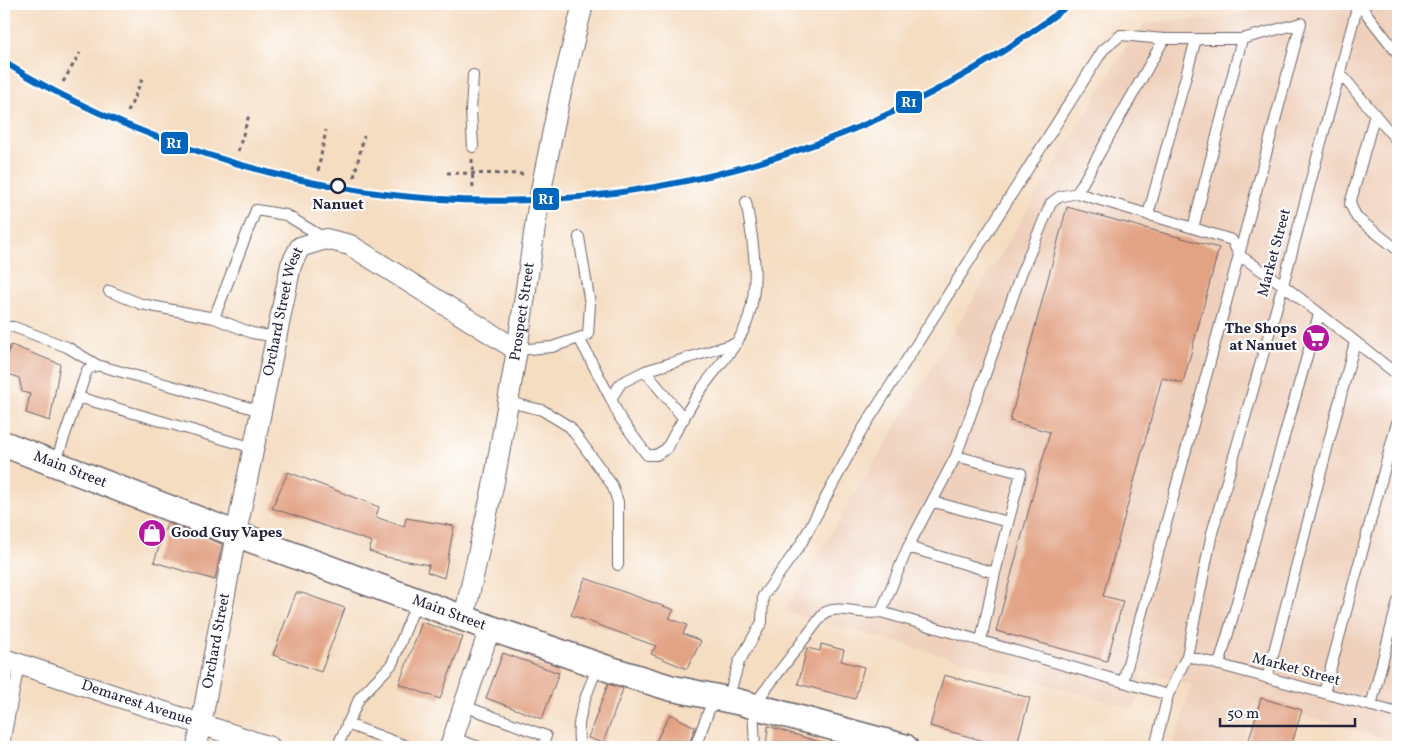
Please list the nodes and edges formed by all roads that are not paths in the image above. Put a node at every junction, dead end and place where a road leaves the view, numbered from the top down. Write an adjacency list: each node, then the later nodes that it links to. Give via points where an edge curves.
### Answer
1 (583, 4): 29 (street, Prospect Street, via 539,200)
2 (1359, 4): 6 (lane); 7 (lane, Market Street)
3 (1164, 39): 4 (lane); 12 (lane); 63 (lane, via 1121,35 1103,50 861,432 801,544 763,596 762,622)
4 (1196, 39): 5 (lane); 14 (lane)
5 (1242, 39): 15 (lane); 19 (lane, via 1301,23)
6 (1398, 54)
7 (1340, 73): 9 (lane); 20 (lane, Market Street)
8 (473, 75): 11 (lane)
9 (1375, 114): 10 (lane); 18 (lane, via 1350,204 1357,218)
10 (1398, 142)
11 (473, 147)
12 (1077, 193): 14 (lane); 41 (lane, via 1059,197 1052,203 1021,274)
13 (746, 202): 28 (lane, via 755,256 751,308)
14 (1148, 215): 15 (lane)
15 (1193, 228): 19 (lane, via 1232,240)
16 (579, 237): 26 (lane, via 590,304 588,335)
17 (326, 239): 23 (lane, via 286,215 256,210); 25 (street, Orchard Street West, via 300,247 291,265); 29 (street, Orchard Street West, via 350,245)
18 (1398, 250)
19 (1239, 255): 20 (lane); 60 (lane)
20 (1282, 285): 22 (lane); 55 (lane, Market Street, via 1212,533)
21 (109, 291): 23 (lane, via 141,304)
22 (1319, 314): 27 (lane); 57 (lane)
23 (214, 318): 25 (lane, via 252,333)
24 (4, 330): 30 (lane, via 14,327 67,347)
25 (276, 337): 36 (street, Orchard Street West)
26 (579, 338): 29 (lane, via 552,347); 34 (lane)
27 (1355, 342): 32 (lane); 59 (lane)
28 (737, 343): 31 (lane); 37 (lane, via 701,390)
29 (517, 350): 35 (street, Prospect Street)
30 (96, 365): 33 (lane, via 87,370); 36 (lane)
31 (645, 371): 34 (lane, via 621,382); 37 (lane)
32 (1398, 375)
33 (78, 397): 40 (lane); 42 (lane)
34 (611, 399): 37 (lane, via 620,418 644,452 651,456 666,450)
35 (508, 402): 47 (lane, via 542,410 570,427 612,485 618,502); 52 (street, Prospect Street)
36 (261, 411): 40 (street, Orchard Street West)
37 (684, 419)
38 (1398, 419): 61 (lane)
39 (4, 444): 42 (street, Main Street)
40 (254, 448): 45 (street, Orchard Street West)
41 (956, 456): 43 (lane); 44 (lane, via 1020,473)
42 (54, 465): 45 (street, Main Street)
43 (934, 502): 44 (lane); 46 (lane)
44 (1008, 522): 48 (lane)
45 (236, 534): 49 (street, Main Street); 68 (street, Orchard Street)
46 (908, 547): 48 (lane); 51 (lane)
47 (618, 565)
48 (995, 573): 54 (lane)
49 (418, 601): 52 (street, Main Street); 69 (lane, via 392,664 360,697)
50 (1398, 601): 66 (lane)
51 (881, 612): 54 (lane); 65 (lane, via 832,610 824,613)
52 (464, 618): 53 (street, Main Street)
53 (490, 628): 58 (street, Main Street); 64 (street)
54 (981, 641): 60 (lane)
55 (1186, 656): 57 (lane, Market Street); 62 (lane, Market Street)
56 (12, 662): 68 (street, Demarest Avenue); 71 (lane)
57 (1219, 665): 59 (lane, Market Street)
58 (598, 666): 63 (street, Main Street, via 671,688); 78 (lane, via 581,708)
59 (1267, 678): 61 (lane, Market Street)
60 (1124, 682): 62 (lane)
61 (1324, 693): 66 (lane, Market Street)
62 (1168, 694): 82 (lane, Market Street)
63 (721, 698): 65 (street, Main Street); 79 (lane)
64 (464, 706): 70 (street); 77 (lane, via 546,736)
65 (753, 706): 80 (lane); 81 (street, Main Street)
66 (1371, 706): 67 (lane, Market Street)
67 (1398, 713)
68 (203, 723): 72 (street, Orchard Street); 73 (street, Demarest Avenue)
69 (347, 724): 74 (lane); 75 (lane)
70 (452, 743): 76 (lane)
71 (4, 744)
72 (197, 747)
73 (270, 747)
74 (337, 747)
75 (409, 747)
76 (479, 747)
77 (542, 747)
78 (580, 747)
79 (695, 747)
80 (755, 747)
81 (901, 747)
82 (1155, 747)

